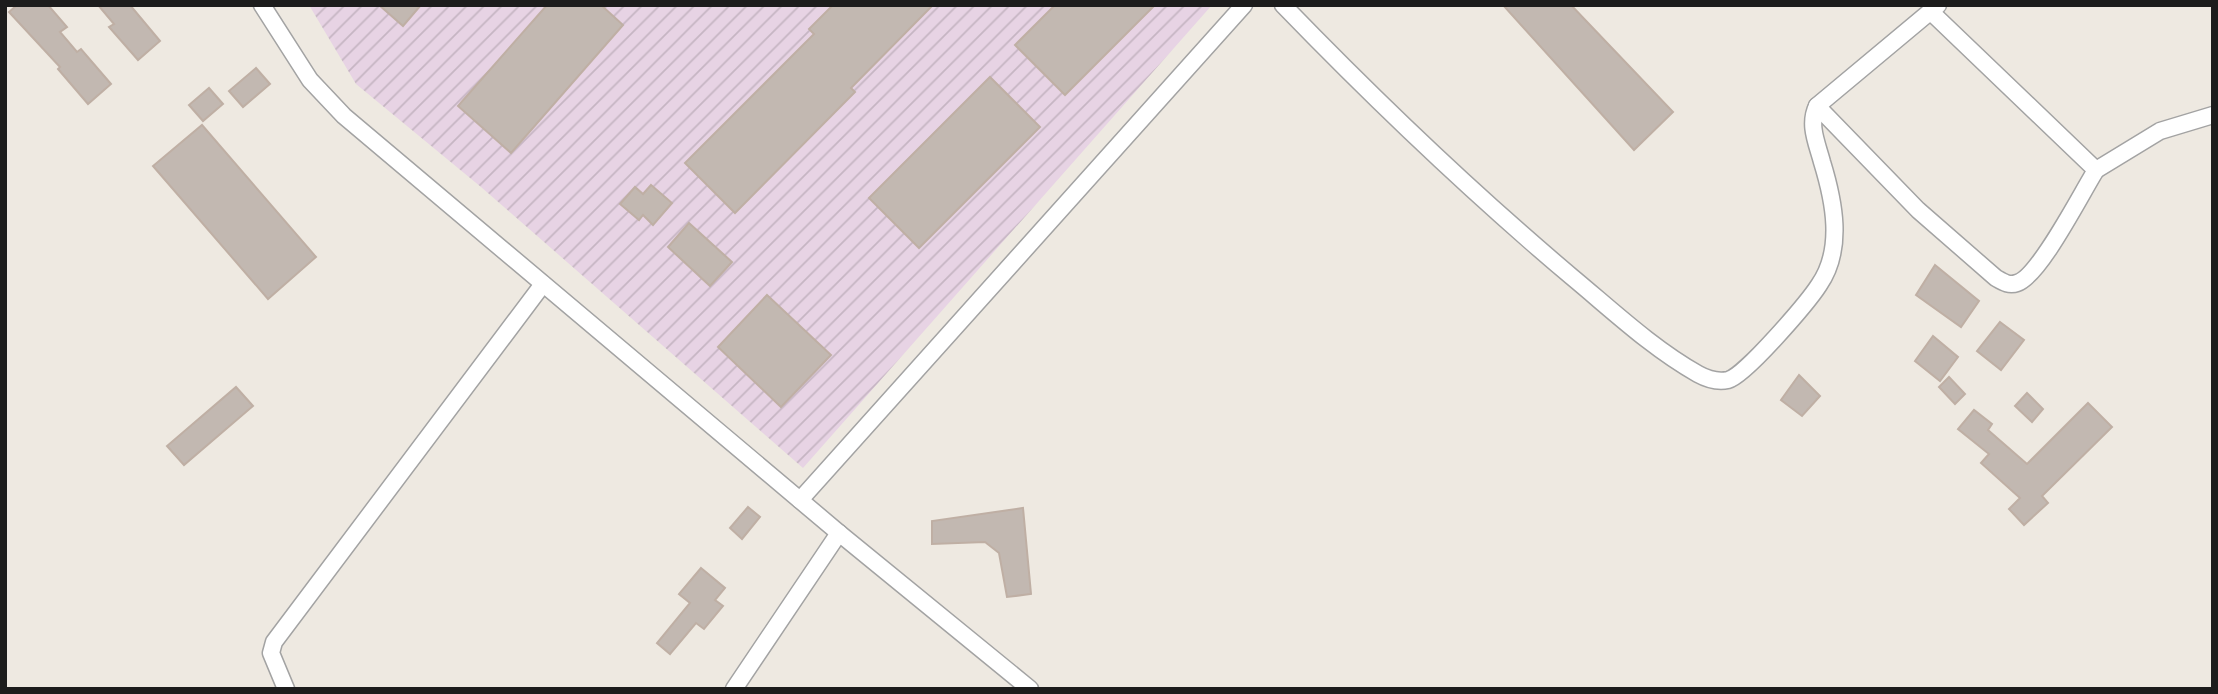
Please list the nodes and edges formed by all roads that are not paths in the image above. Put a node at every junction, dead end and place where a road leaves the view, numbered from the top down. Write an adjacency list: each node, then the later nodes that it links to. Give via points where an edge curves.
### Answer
1 (262, 5): 8 (street, via 310,79 344,116)
2 (1244, 5): 9 (street)
3 (1283, 5): 5 (street, via 1524,236 1646,338 1712,380 1730,380 1751,364 1820,284 1830,262 1836,232 1814,137)
4 (1934, 8): 5 (street); 7 (street)
5 (1816, 106): 7 (street, via 1918,210 2007,284 2020,283 2034,269)
6 (2213, 115): 7 (street, via 2160,131)
7 (2096, 170)
8 (543, 284): 9 (street); 11 (street, via 274,642 271,653)
9 (800, 500): 10 (street)
10 (839, 533): 12 (street); 13 (street)
11 (286, 689)
12 (734, 689)
13 (1030, 689)

